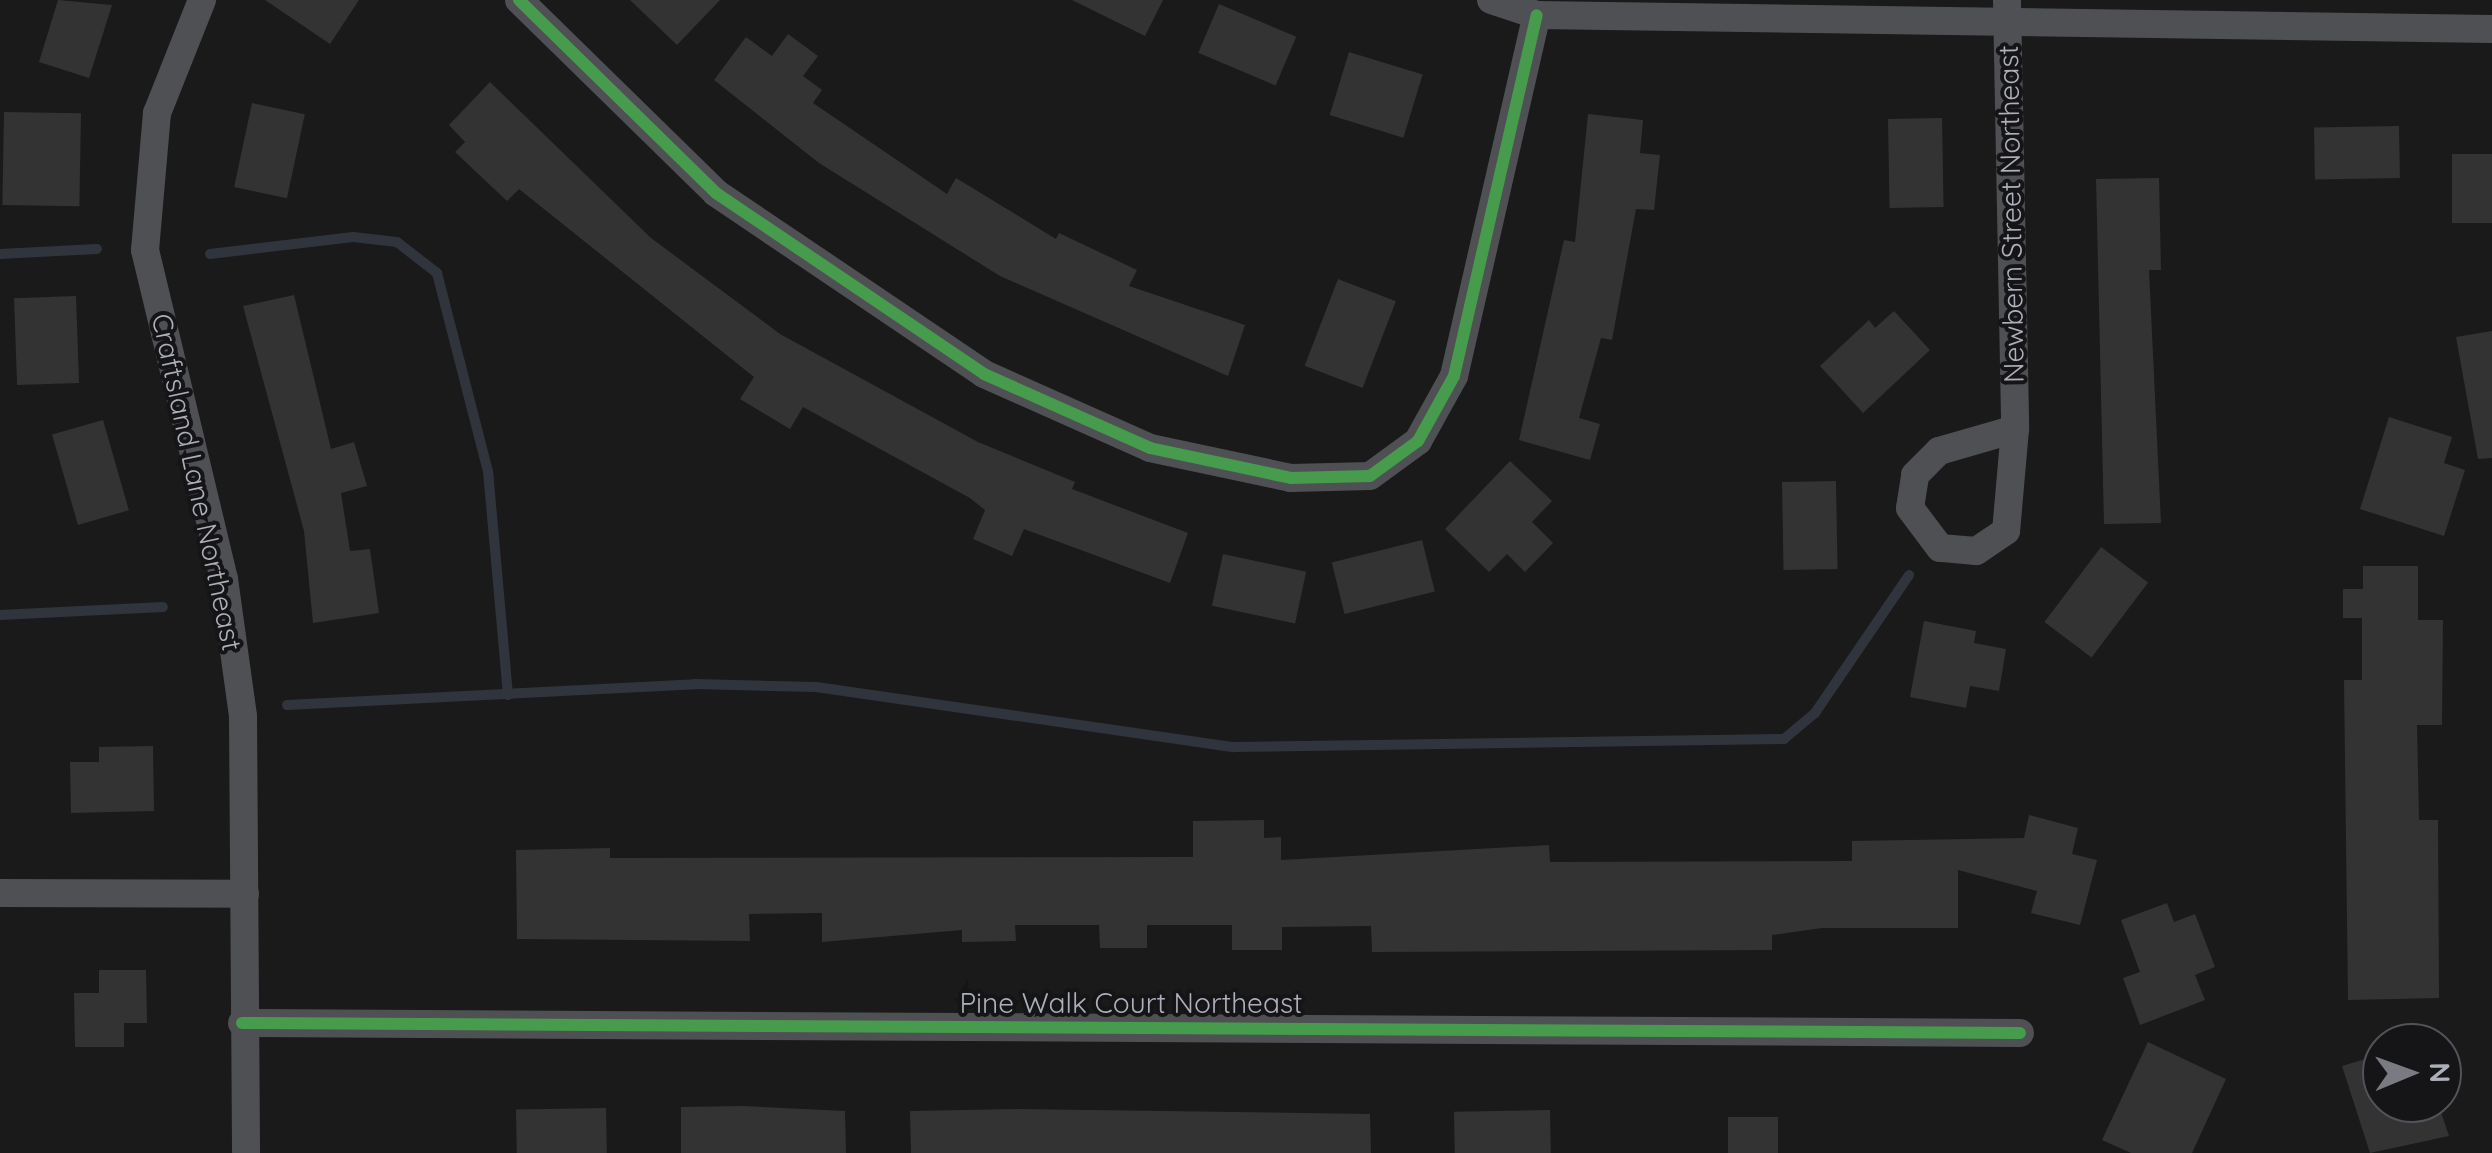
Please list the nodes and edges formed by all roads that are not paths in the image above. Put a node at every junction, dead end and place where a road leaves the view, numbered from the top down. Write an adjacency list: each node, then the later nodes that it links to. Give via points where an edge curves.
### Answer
1 (202, 0): 9 (street, Craftsland Lane Northeast, via 157,113 145,250 224,579 243,716)
2 (518, 0): 5 (street, via 716,193 984,374 1150,448 1291,478 1370,476 1418,440 1454,376)
3 (1491, 0): 5 (street)
4 (2008, 10): 5 (street); 6 (street); 7 (street, Newbern Street Northeast)
5 (1536, 15)
6 (2492, 29)
7 (2015, 429): 7 (street, Newbern Street Northeast, via 1939,451 1915,475 1910,508 1940,548 1976,551 2006,531)
8 (0, 893): 9 (street)
9 (245, 894): 10 (street, Craftsland Lane Northeast)
10 (242, 1023): 11 (street, Pine Walk Court Northeast); 12 (street, Craftsland Lane Northeast)
11 (2020, 1033)
12 (246, 1153)

